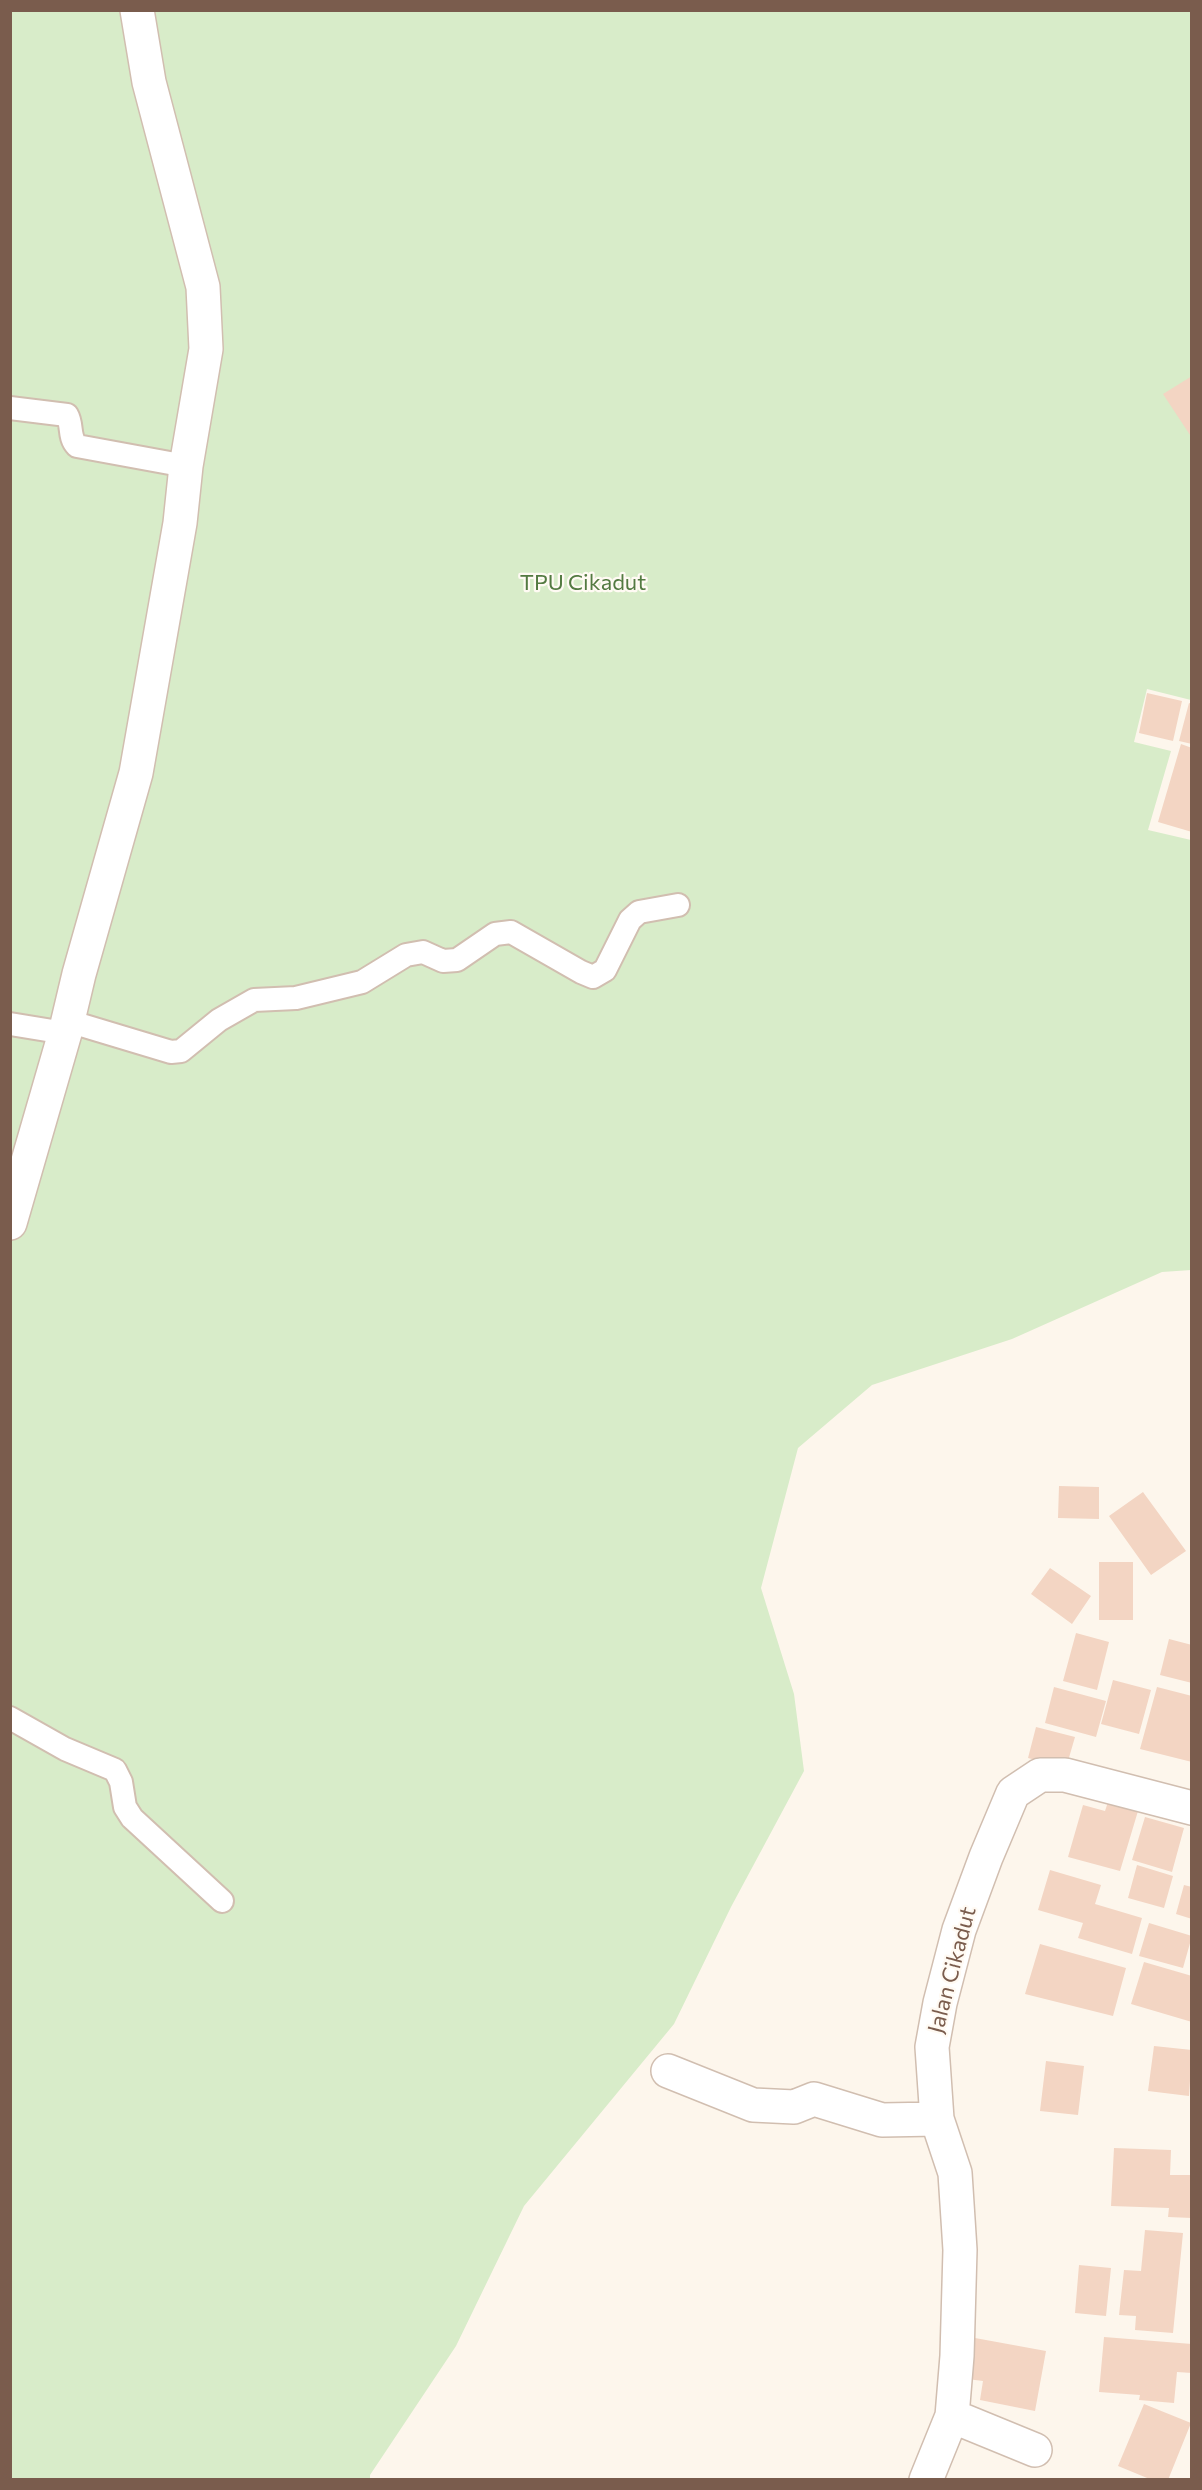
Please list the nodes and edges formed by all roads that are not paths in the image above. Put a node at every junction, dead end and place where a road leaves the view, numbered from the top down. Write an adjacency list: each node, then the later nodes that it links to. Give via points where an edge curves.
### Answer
1 (137, 10): 3 (street, via 149,82 203,287 206,349)
2 (10, 408): 3 (lane, via 67,415 71,438 77,446)
3 (186, 466): 6 (street, via 180,523 136,773)
4 (678, 905): 6 (lane, via 639,912 630,920 605,970 593,977 511,932 495,934 457,960 443,961 423,952 406,955 362,982 296,999 254,1000 219,1020 181,1051 171,1052)
5 (10, 1024): 6 (lane)
6 (67, 1027): 7 (street)
7 (10, 1222)
8 (10, 1718): 10 (lane, via 65,1749 115,1770 132,1818)
9 (1191, 1808): 12 (street, Jalan Cikadut, via 1065,1775 1040,1775 1013,1793 959,1930 940,2002 932,2048)
10 (222, 1901)
11 (668, 2071): 12 (street, via 753,2105 795,2107 814,2099 882,2121)
12 (937, 2119): 13 (street, Jalan Cikadut, via 955,2173 960,2250)
13 (952, 2416): 14 (street); 15 (street, Jalan Cikadut)
14 (1035, 2450)
15 (926, 2480)

